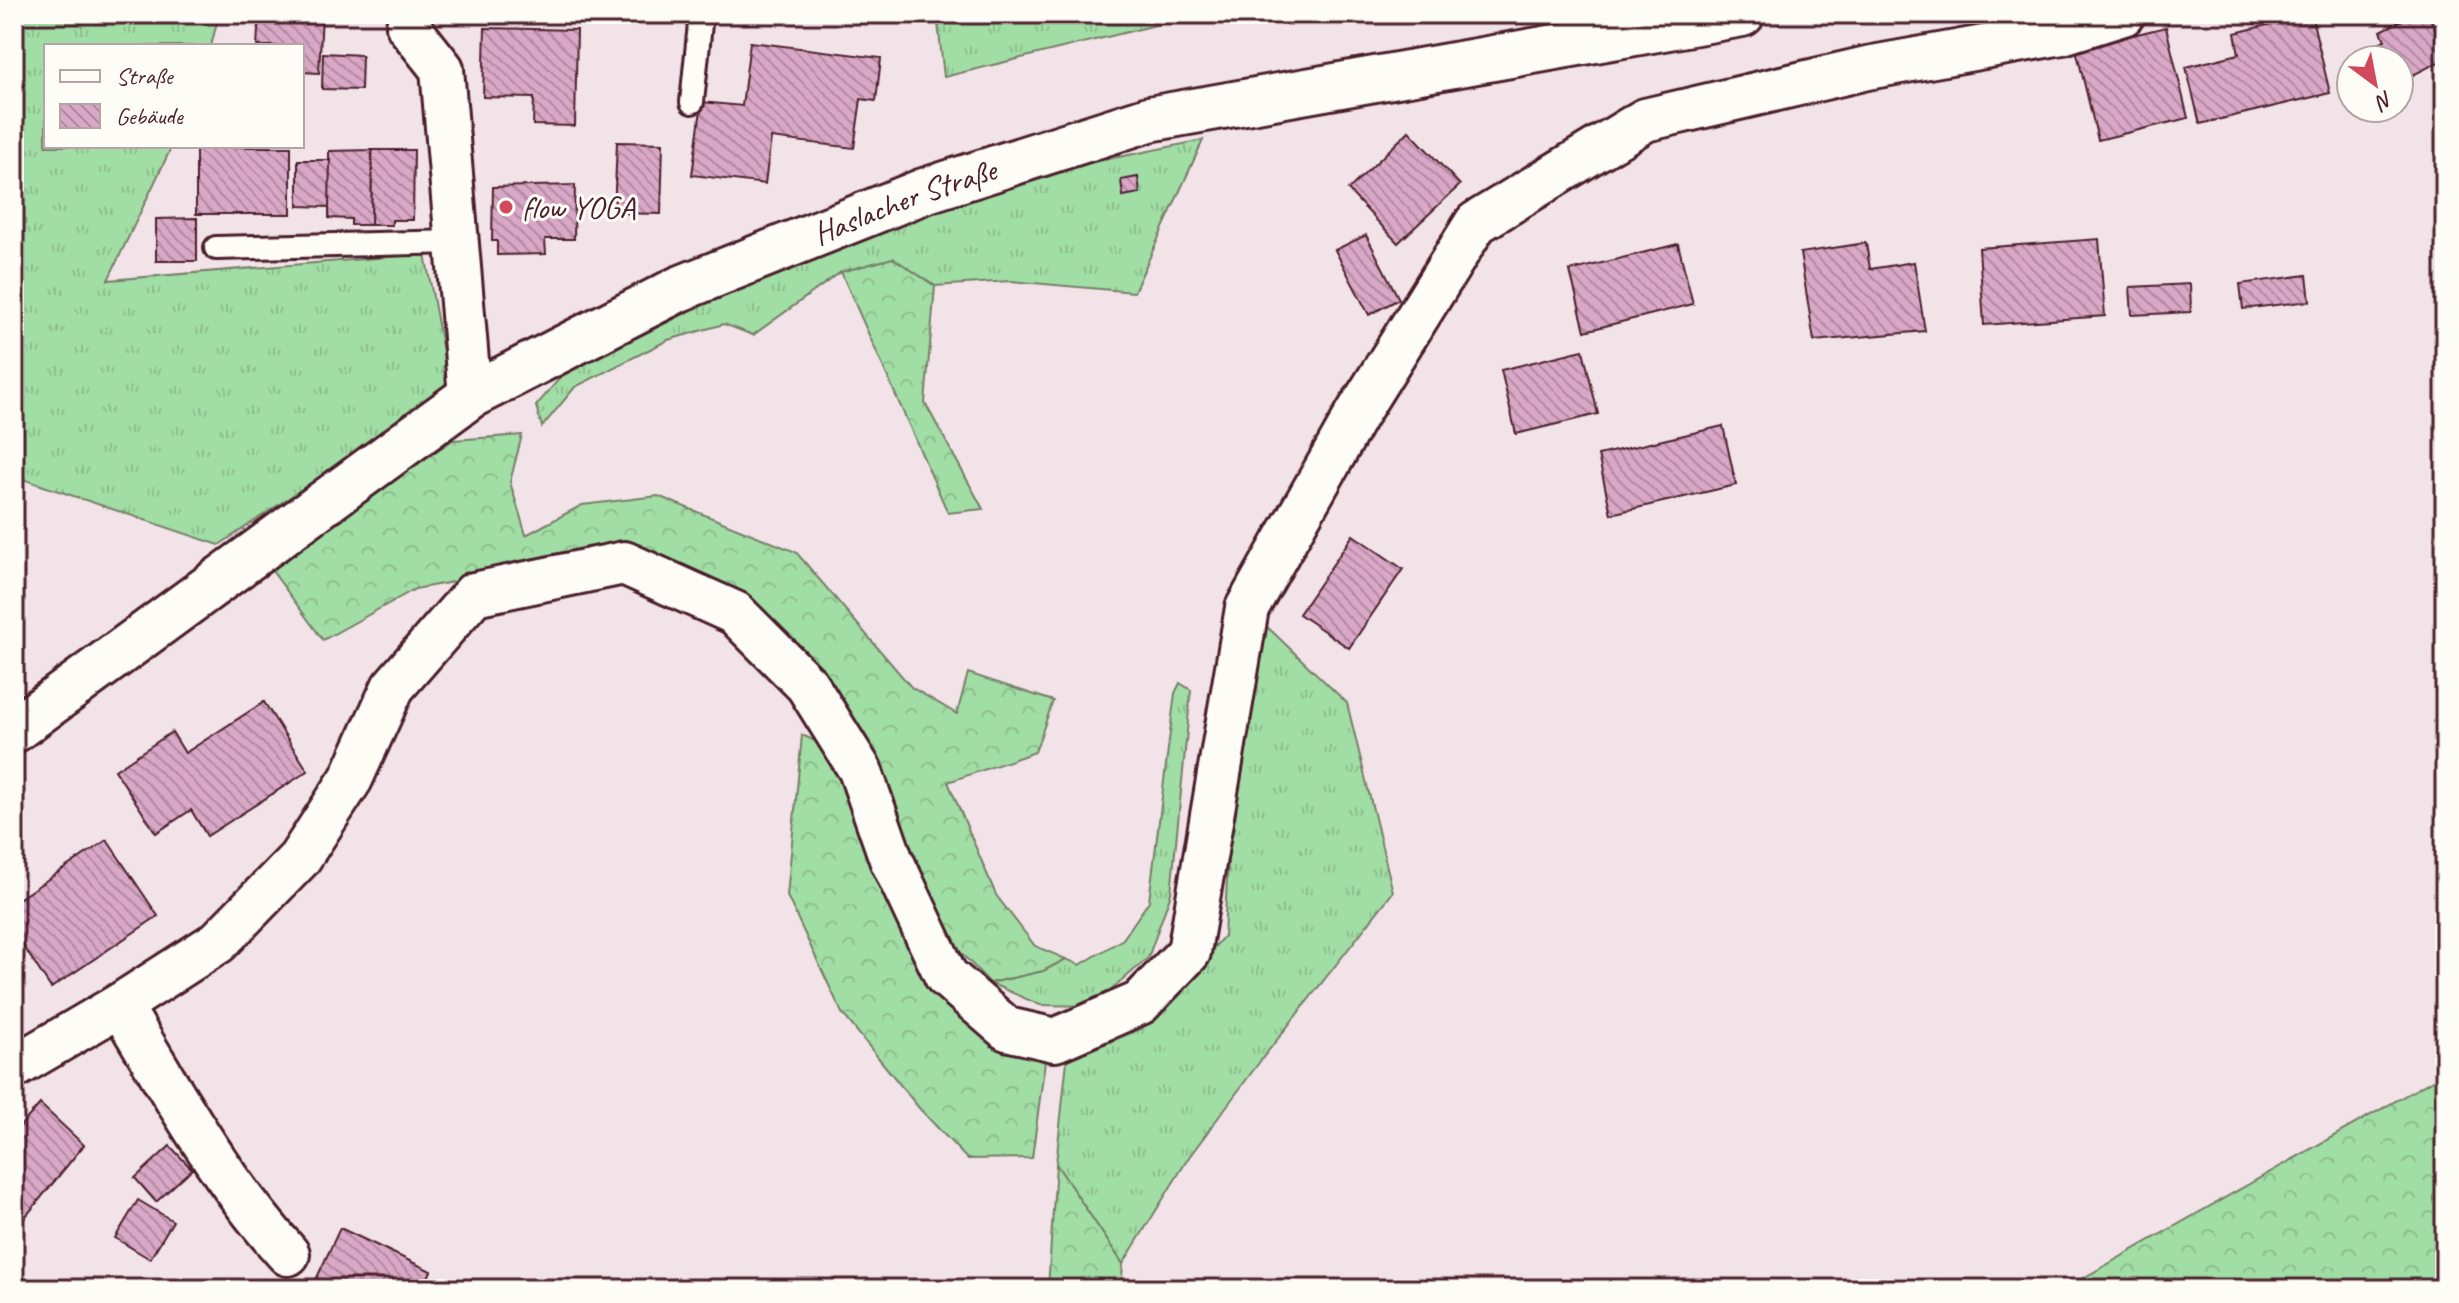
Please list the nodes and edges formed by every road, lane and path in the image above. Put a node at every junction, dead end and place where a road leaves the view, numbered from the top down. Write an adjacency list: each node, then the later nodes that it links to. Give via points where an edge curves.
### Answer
1 (701, 14): 5 (lane)
2 (1742, 14): 8 (street, Haslacher Straße, via 1149,119 924,191 679,289)
3 (2123, 14): 10 (street, via 2062,33 1867,68 1645,120 1476,223 1358,412 1247,608 1189,952 1140,1003 1055,1040 1007,1029 946,976 891,859 860,770 807,685 735,613 624,563 474,594 393,687 351,779 299,859 218,942)
4 (408, 26): 6 (street, via 442,69)
5 (692, 102)
6 (456, 242): 7 (lane); 8 (street)
7 (216, 248)
8 (470, 396): 9 (street, Haslacher Straße)
9 (14, 730)
10 (120, 1005): 11 (street); 12 (street, via 252,1214)
11 (14, 1067)
12 (288, 1254)

